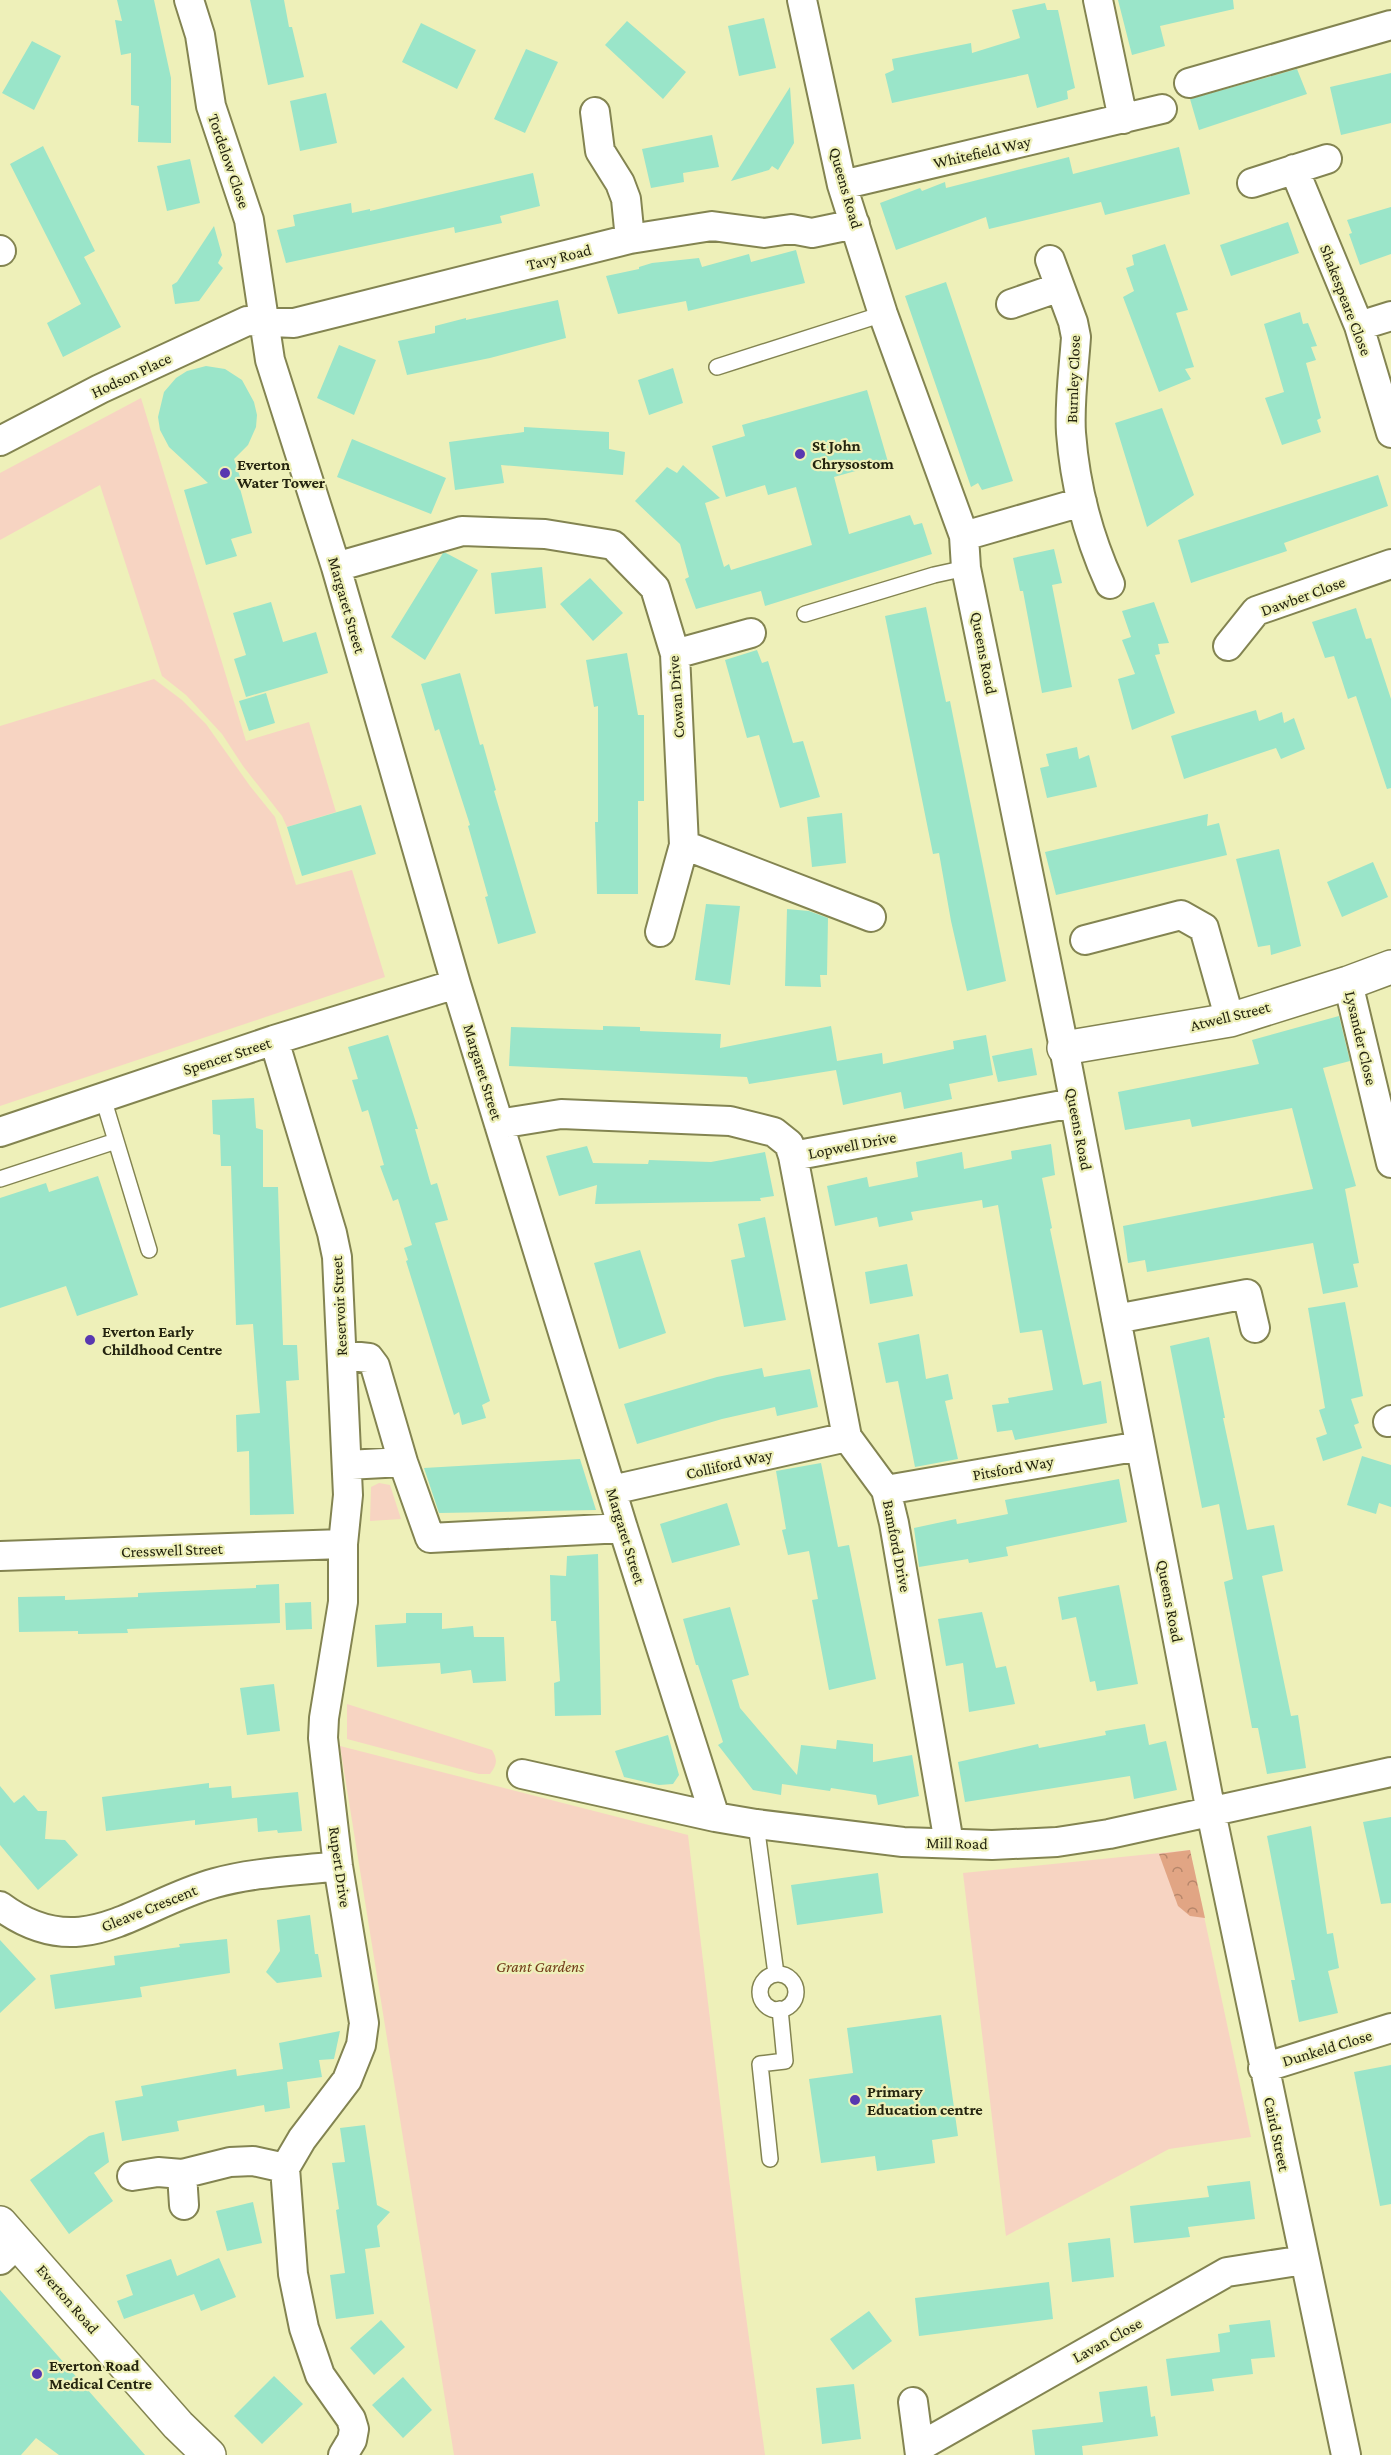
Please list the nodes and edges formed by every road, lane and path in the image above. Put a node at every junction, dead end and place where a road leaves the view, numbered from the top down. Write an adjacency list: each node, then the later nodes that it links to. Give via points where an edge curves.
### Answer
1 (189, 0): 20 (street, Tordelow Close, via 200,35 211,106 249,220)
2 (802, 0): 12 (street, Queens Road)
3 (1098, 0): 8 (street)
4 (1391, 25): 5 (street)
5 (1189, 82)
6 (1162, 109): 8 (street, Whitefield Way)
7 (595, 112): 14 (street, via 600,151 626,199)
8 (1123, 119): 12 (street, Whitefield Way)
9 (1327, 159): 10 (street)
10 (1294, 169): 11 (street); 21 (street, Shakespeare Close)
11 (1252, 183)
12 (842, 185): 13 (street, Queens Road)
13 (855, 224): 14 (street, Tavy Road, via 812,232 791,229 764,233 712,226); 18 (street, Queens Road)
14 (630, 239): 20 (street, Tavy Road, via 294,323)
15 (1050, 260): 16 (street, Burnley Close)
16 (1060, 287): 17 (street); 25 (street, Burnley Close, via 1076,337 1071,432)
17 (1011, 304)
18 (883, 314): 22 (lane); 26 (street, Queens Road)
19 (1391, 316): 21 (street)
20 (266, 322): 24 (street, Hodson Place, via 247,321 100,389); 28 (street, Margaret Street, via 270,360)
21 (1359, 326): 23 (street, Shakespeare Close)
22 (717, 367)
23 (1391, 433)
24 (0, 441)
25 (1082, 502): 26 (street); 30 (street, Burnley Close)
26 (964, 536): 29 (street, Queens Road)
27 (1391, 564): 33 (street, Dawber Close, via 1256,611)
28 (336, 567): 34 (street, Cowan Drive, via 462,531 545,534 613,545 655,588); 41 (street, Margaret Street)
29 (966, 568): 31 (lane); 44 (street, Queens Road)
30 (1110, 584)
31 (805, 614)
32 (751, 633): 34 (street)
33 (1228, 646)
34 (675, 654): 35 (street, Cowan Drive)
35 (684, 845): 36 (street); 37 (street, Cowan Drive)
36 (871, 917)
37 (660, 932)
38 (1085, 940): 42 (street, via 1180,915 1204,928)
39 (1391, 967): 40 (street, Atwell Street)
40 (1348, 983): 42 (street, Atwell Street); 51 (street, Lysander Close)
41 (456, 984): 43 (street, Spencer Street); 47 (street, Margaret Street)
42 (1230, 1020): 44 (street, Atwell Street)
43 (274, 1040): 45 (street, Spencer Street); 56 (street, Reservoir Street, via 336,1246)
44 (1064, 1048): 46 (street, Queens Road)
45 (103, 1098): 48 (street, Spencer Street); 49 (lane)
46 (1073, 1104): 50 (street, Lopwell Drive); 54 (street, Queens Road)
47 (499, 1124): 50 (street, Lopwell Drive, via 561,1114 730,1121 774,1132 789,1144); 61 (street, Margaret Street)
48 (0, 1132)
49 (116, 1141): 52 (lane); 53 (lane)
50 (793, 1156): 57 (street, Bamford Drive)
51 (1391, 1163)
52 (0, 1179)
53 (149, 1250)
54 (1116, 1319): 55 (street, via 1247,1294); 58 (street, Queens Road)
55 (1255, 1328)
56 (342, 1355): 59 (street, via 369,1358 375,1366); 60 (street, Reservoir Street)
57 (847, 1437): 61 (street, Colliford Way); 62 (street, Bamford Drive)
58 (1140, 1446): 62 (street, Pitsford Way); 68 (street, Queens Road)
59 (403, 1462): 60 (street); 63 (street, via 430,1538)
60 (347, 1465): 64 (street, Reservoir Street)
61 (612, 1490): 63 (street, Margaret Street)
62 (886, 1490): 71 (street, Bamford Drive)
63 (609, 1530): 69 (street, Margaret Street)
64 (343, 1544): 65 (street, Cresswell Street); 72 (street, Rupert Drive, via 343,1602 323,1738)
65 (0, 1556)
66 (1391, 1772): 68 (street, Mill Road)
67 (522, 1774): 69 (street, Mill Road)
68 (1211, 1812): 71 (street, Mill Road, via 1057,1842); 77 (street, Caird Street)
69 (715, 1818): 70 (street, Mill Road)
70 (756, 1824): 71 (street, Mill Road, via 903,1842); 74 (lane)
71 (949, 1843)
72 (338, 1866): 73 (street, Gleave Crescent, via 219,1882 86,1932 68,1933 32,1925); 79 (street, Rupert Drive, via 363,2007 361,2045 348,2080 302,2139)
73 (0, 1906)
74 (776, 1974): 75 (lane, via 764,1982 760,1993 765,2003); 75 (lane, via 790,1978 796,1988 794,2000)
75 (780, 2009): 78 (lane, via 785,2061 760,2064)
76 (1391, 2028): 77 (street, Dunkeld Close)
77 (1263, 2068): 84 (street, Caird Street)
78 (770, 2159)
79 (285, 2168): 80 (street, via 253,2161 230,2162); 88 (street, via 293,2274 304,2328 320,2374 354,2429)
80 (182, 2174): 81 (street); 82 (street)
81 (132, 2176)
82 (184, 2205)
83 (6, 2242): 87 (street, Everton Road)
84 (1304, 2260): 86 (street, Lavan Close, via 1227,2272); 89 (street, Caird Street)
85 (913, 2402): 86 (street, Lavan Close)
86 (919, 2451)
87 (209, 2455)
88 (343, 2455)
89 (1346, 2455)

